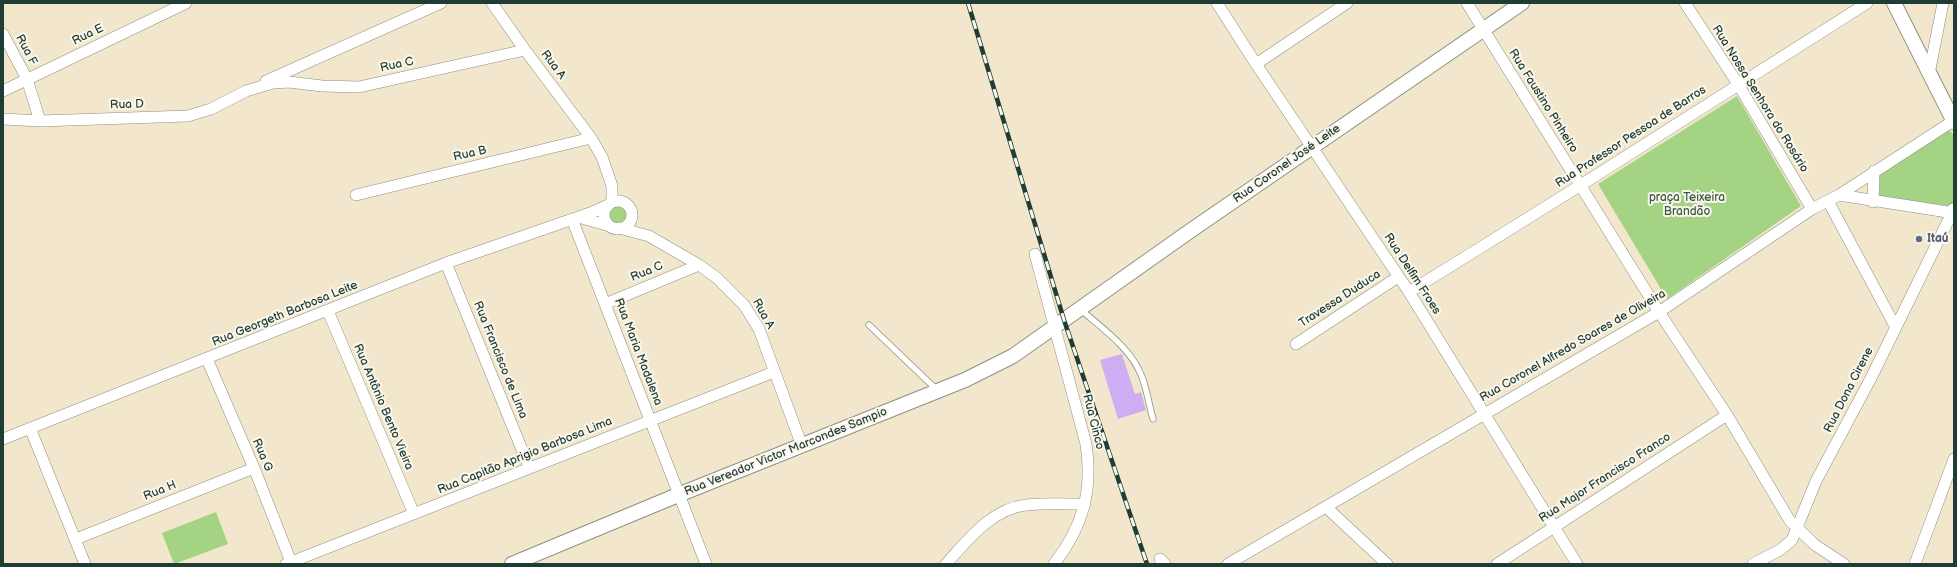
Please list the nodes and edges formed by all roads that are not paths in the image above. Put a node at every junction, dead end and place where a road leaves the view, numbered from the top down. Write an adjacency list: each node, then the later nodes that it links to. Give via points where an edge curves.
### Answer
1 (186, 3): 17 (street, Rua E)
2 (441, 3): 21 (street, Rua D)
3 (492, 3): 14 (street, Rua A)
4 (1218, 3): 15 (street, Rua Delfim Froes)
5 (1347, 3): 15 (street)
6 (1467, 3): 12 (street, Rua Faustino Pinheiro)
7 (1522, 3): 12 (street, Rua Coronel José Leite)
8 (1684, 3): 19 (street, Rua Nossa Senhora do Rosário)
9 (1867, 3): 19 (street, Rua Professor Pessoa de Barros)
10 (1894, 3): 16 (street)
11 (1943, 3): 16 (street)
12 (1483, 29): 26 (street, Rua Coronel José Leite); 28 (street, Rua Faustino Pinheiro)
13 (3, 34): 17 (street, Rua F)
14 (525, 50): 18 (street, Rua C, via 358,87); 25 (street, Rua A)
15 (1256, 64): 26 (street, Rua Delfim Froes)
16 (1929, 74): 24 (street)
17 (27, 79): 20 (street, Rua E); 23 (street, Rua F)
18 (273, 83): 21 (street, Rua D)
19 (1738, 84): 28 (street, Rua Professor Pessoa de Barros); 36 (street, Rua Nossa Senhora do Rosário)
20 (3, 91)
21 (246, 91): 23 (street, Rua D, via 230,101 198,114)
22 (3, 119): 23 (street, Rua D)
23 (40, 121)
24 (1954, 122): 27 (street, Rua Coronel Alfredo Soares de Oliveira)
25 (591, 138): 29 (street, Rua A, via 602,157); 30 (street, Rua B)
26 (1312, 146): 45 (street, Rua Delfim Froes); 48 (street, Rua Coronel José Leite)
27 (1874, 171): 31 (street, Rua Coronel Alfredo Soares de Oliveira); 33 (street)
28 (1581, 185): 46 (street, Rua Professor Pessoa de Barros); 50 (street, Rua Faustino Pinheiro)
29 (612, 186): 34 (street); 35 (street)
30 (356, 195)
31 (1839, 195): 32 (street, Rua Coronel Alfredo Soares de Oliveira); 33 (street)
32 (1828, 201): 36 (street, Rua Coronel Alfredo Soares de Oliveira); 52 (street)
33 (1873, 202): 37 (street)
34 (625, 203): 35 (street, via 621,201); 38 (street)
35 (610, 204): 39 (street, Rua Georgeth Barbosa Leite); 40 (street, via 604,218)
36 (1812, 209): 50 (street, Rua Coronel Alfredo Soares de Oliveira)
37 (1953, 212): 52 (street, Rua Dona Cirene)
38 (632, 213): 40 (street, via 627,225); 41 (street)
39 (575, 218): 40 (street); 43 (street, Rua Georgeth Barbosa Leite); 47 (street, Rua Maria Madalena)
40 (614, 227): 41 (street)
41 (649, 236): 44 (street, Rua A)
42 (1035, 254): 53 (street, Rua Cinco)
43 (446, 263): 49 (street, Rua Georgeth Barbosa Leite); 66 (street, Rua Francisco de Lima)
44 (699, 264): 47 (street, Rua C); 56 (street, Rua A, via 718,278 744,305 759,330)
45 (1398, 277): 46 (street, Rua Delfim Froes); 54 (street, Travessa Duduca)
46 (1409, 292): 58 (street, Rua Delfim Froes)
47 (605, 304): 61 (street, Rua Maria Madalena)
48 (1080, 309): 53 (street, Rua Coronel José Leite); 60 (lane, via 1124,347 1135,362 1142,377)
49 (328, 311): 55 (street, Rua Georgeth Barbosa Leite); 71 (street, Rua Antônio Bento Vieira)
50 (1659, 312): 58 (street, Rua Coronel Alfredo Soares de Oliveira); 59 (street, Rua Faustino Pinheiro)
51 (869, 325): 57 (lane)
52 (1895, 326): 73 (street, Rua Dona Cirene, via 1871,378 1811,491)
53 (1054, 328): 57 (street, Rua Vereador Victor Marcondes Sampio, via 1013,356); 69 (street, Rua Cinco, via 1086,444 1090,480)
54 (1296, 344)
55 (207, 359): 62 (street, Rua Georgeth Barbosa Leite); 67 (street, Rua G)
56 (774, 372): 61 (street, Rua Capitão Aprigio Barbosa Lima); 64 (street, Rua A)
57 (938, 391): 64 (street, Rua Vereador Victor Marcondes Sampio)
58 (1484, 413): 70 (street, Rua Coronel Alfredo Soares de Oliveira); 72 (street, Rua Delfim Froes)
59 (1727, 415): 72 (street, Rua Major Francisco Franco); 73 (street, Rua Faustino Pinheiro)
60 (1153, 419)
61 (650, 420): 66 (street, Rua Capitão Aprigio Barbosa Lima); 68 (street, Rua Maria Madalena)
62 (30, 428): 63 (street, Rua Georgeth Barbosa Leite); 74 (street)
63 (3, 438)
64 (802, 446): 68 (street, Rua Vereador Victor Marcondes Sampio)
65 (1954, 459): 87 (street)
66 (529, 467): 71 (street, Rua Capitão Aprigio Barbosa Lima)
67 (254, 468): 74 (street, Rua H); 75 (street, Rua G)
68 (678, 494): 77 (street, Rua Vereador Victor Marcondes Sampio); 78 (street, Rua Maria Madalena)
69 (1085, 504): 79 (street, via 1027,505 1010,509 977,530); 80 (street, Rua Cinco, via 1073,536)
70 (1326, 507): 81 (street, Rua Coronel Alfredo Soares de Oliveira); 82 (street)
71 (414, 514): 75 (street, Rua Capitão Aprigio Barbosa Lima)
72 (1554, 526): 83 (street, Rua Major Francisco Franco); 84 (street, Rua Delfim Froes)
73 (1797, 529): 85 (street, Rua Dona Cirene, via 1792,540 1780,550); 86 (street, Rua Faustino Pinheiro, via 1815,545)
74 (76, 539): 76 (street)
75 (288, 563)
76 (85, 564)
77 (512, 564)
78 (706, 564)
79 (946, 564)
80 (1054, 564)
81 (1228, 564)
82 (1387, 564)
83 (1497, 564)
84 (1577, 564)
85 (1753, 564)
86 (1844, 564)
87 (1915, 564)

